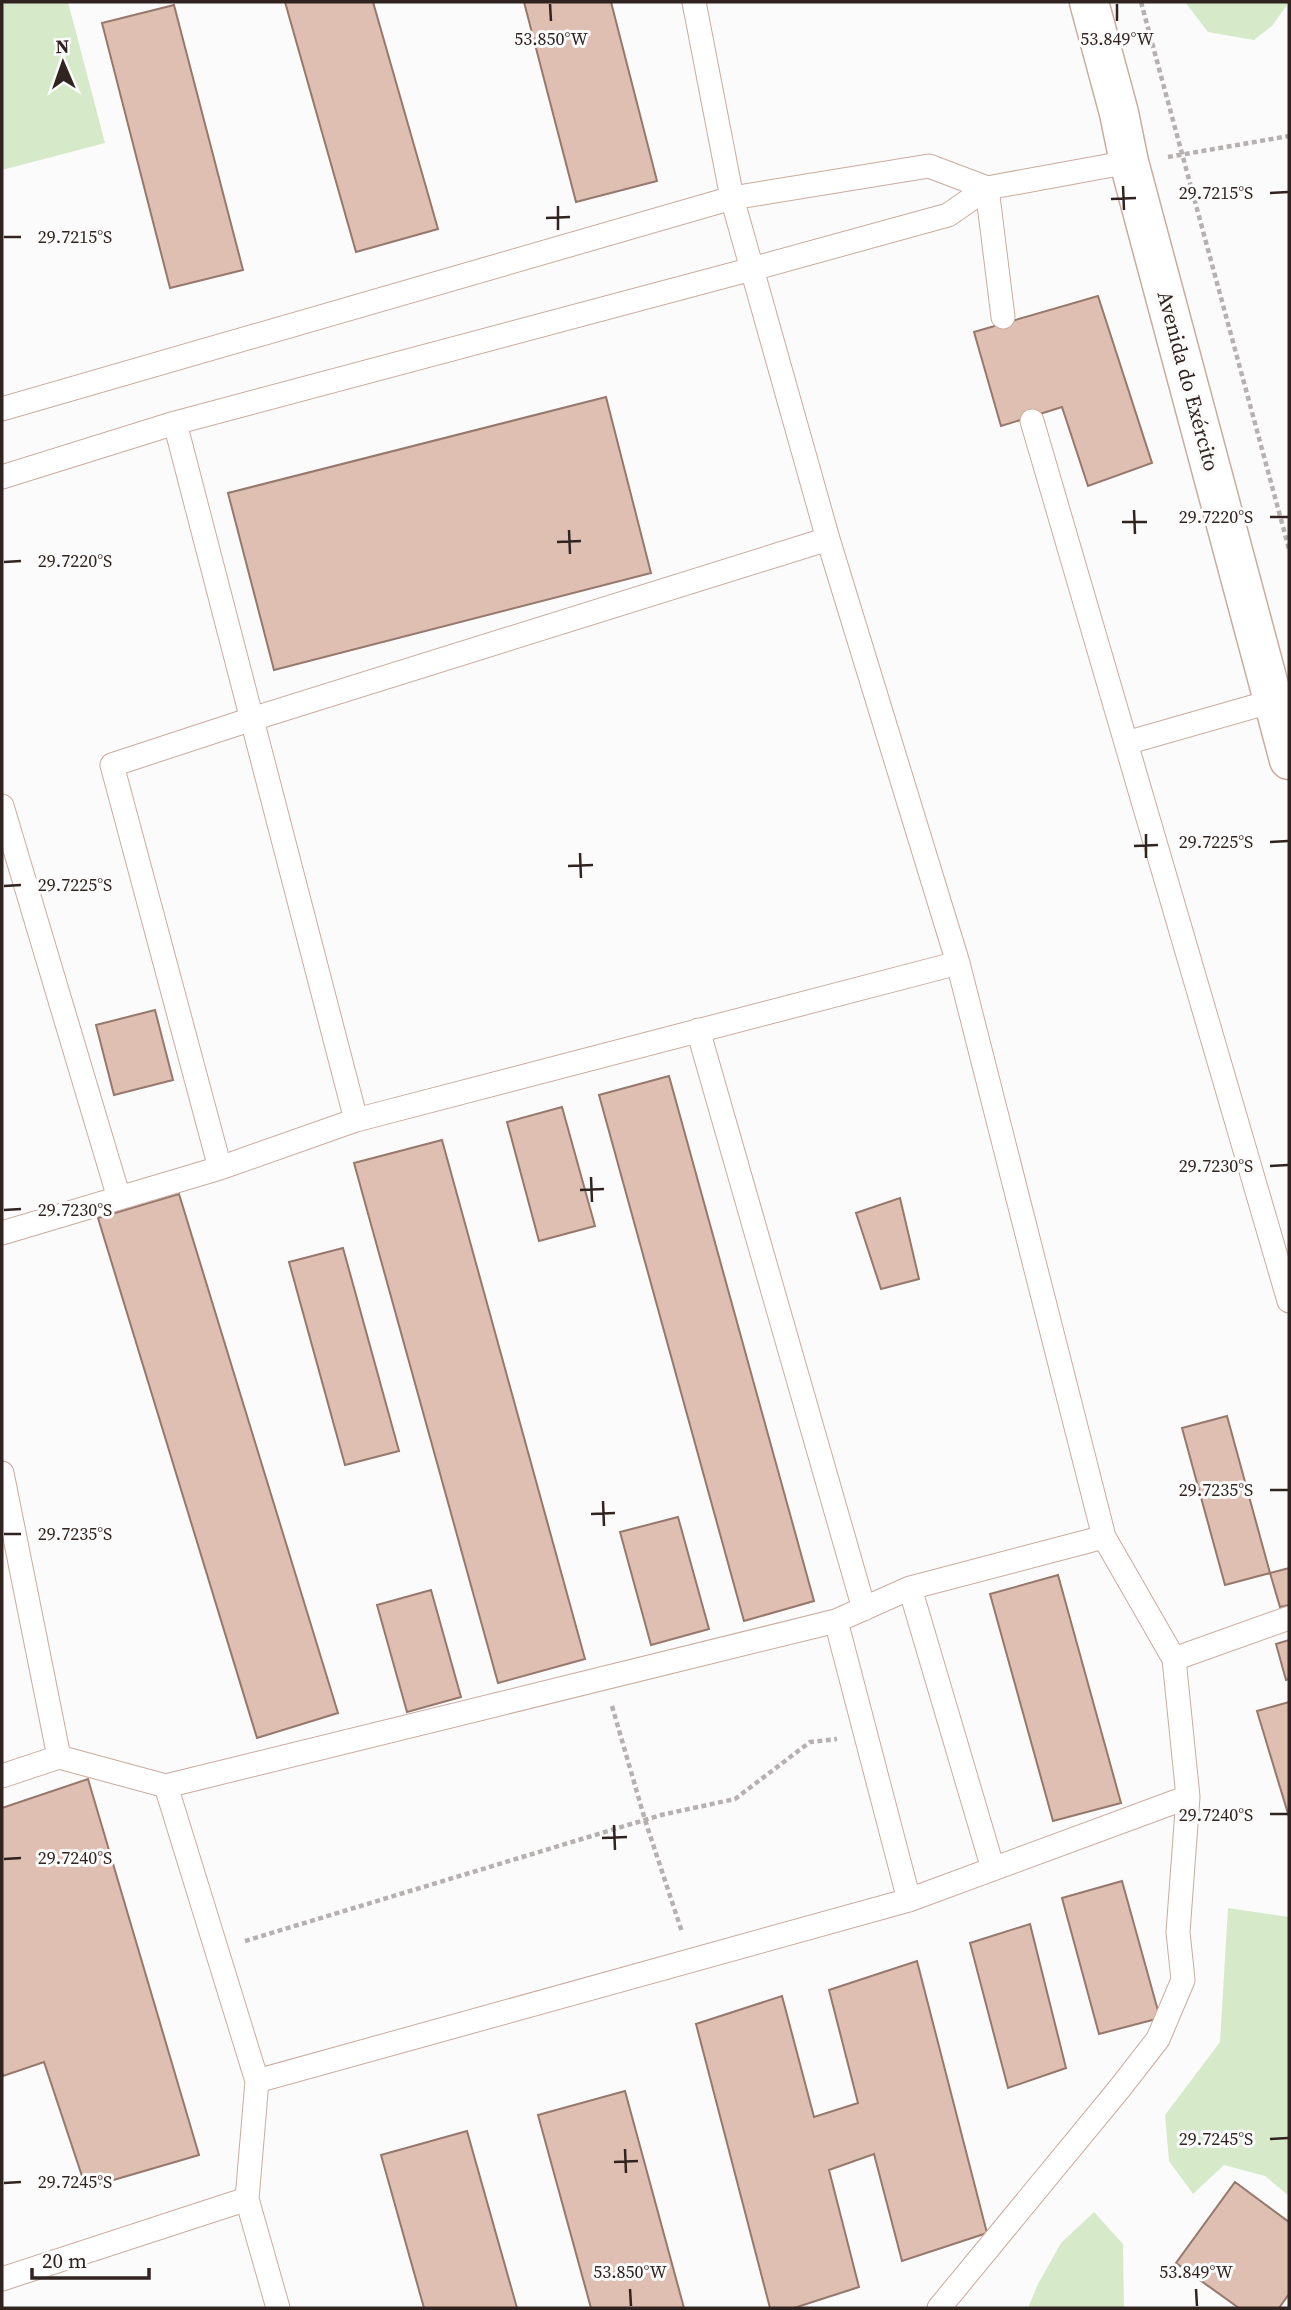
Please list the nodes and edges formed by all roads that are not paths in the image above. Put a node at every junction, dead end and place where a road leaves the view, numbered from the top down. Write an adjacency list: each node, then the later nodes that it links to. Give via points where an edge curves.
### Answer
1 (694, 2): 5 (lane)
2 (1090, 2): 3 (street, Avenida do Exército)
3 (1129, 162): 4 (lane); 13 (street, Avenida do Exército)
4 (987, 188): 5 (lane, via 929,166); 6 (lane, via 948,215); 7 (lane)
5 (732, 198): 6 (lane); 8 (lane)
6 (752, 270): 10 (lane); 12 (lane)
7 (1003, 317)
8 (2, 408)
9 (1032, 421): 15 (lane)
10 (175, 423): 11 (lane); 14 (lane)
11 (2, 477)
12 (828, 539): 14 (lane); 18 (lane)
13 (1273, 701): 15 (lane); 16 (street, Avenida do Exército)
14 (252, 719): 20 (lane); 21 (lane, via 112,765)
15 (1126, 743): 24 (lane)
16 (1289, 760)
17 (2, 806): 22 (lane)
18 (958, 963): 19 (lane); 26 (lane)
19 (698, 1030): 20 (lane); 28 (lane)
20 (356, 1120): 21 (lane)
21 (220, 1167): 22 (lane)
22 (119, 1198): 23 (lane)
23 (2, 1233)
24 (1289, 1301)
25 (2, 1473): 32 (lane)
26 (1104, 1537): 27 (lane); 31 (lane)
27 (910, 1588): 28 (lane); 36 (lane)
28 (863, 1609): 30 (lane)
29 (1289, 1618): 31 (lane)
30 (836, 1621): 34 (lane); 37 (lane)
31 (1174, 1659): 35 (lane)
32 (59, 1757): 33 (lane); 34 (lane)
33 (2, 1776)
34 (166, 1786): 38 (lane)
35 (1188, 1797): 36 (lane); 42 (lane, via 1178,1933 1183,1980 1158,2039)
36 (993, 1869): 37 (lane)
37 (909, 1900): 38 (lane)
38 (257, 2081): 39 (lane)
39 (247, 2199): 40 (lane); 41 (lane)
40 (2, 2279)
41 (278, 2308)
42 (939, 2308)

